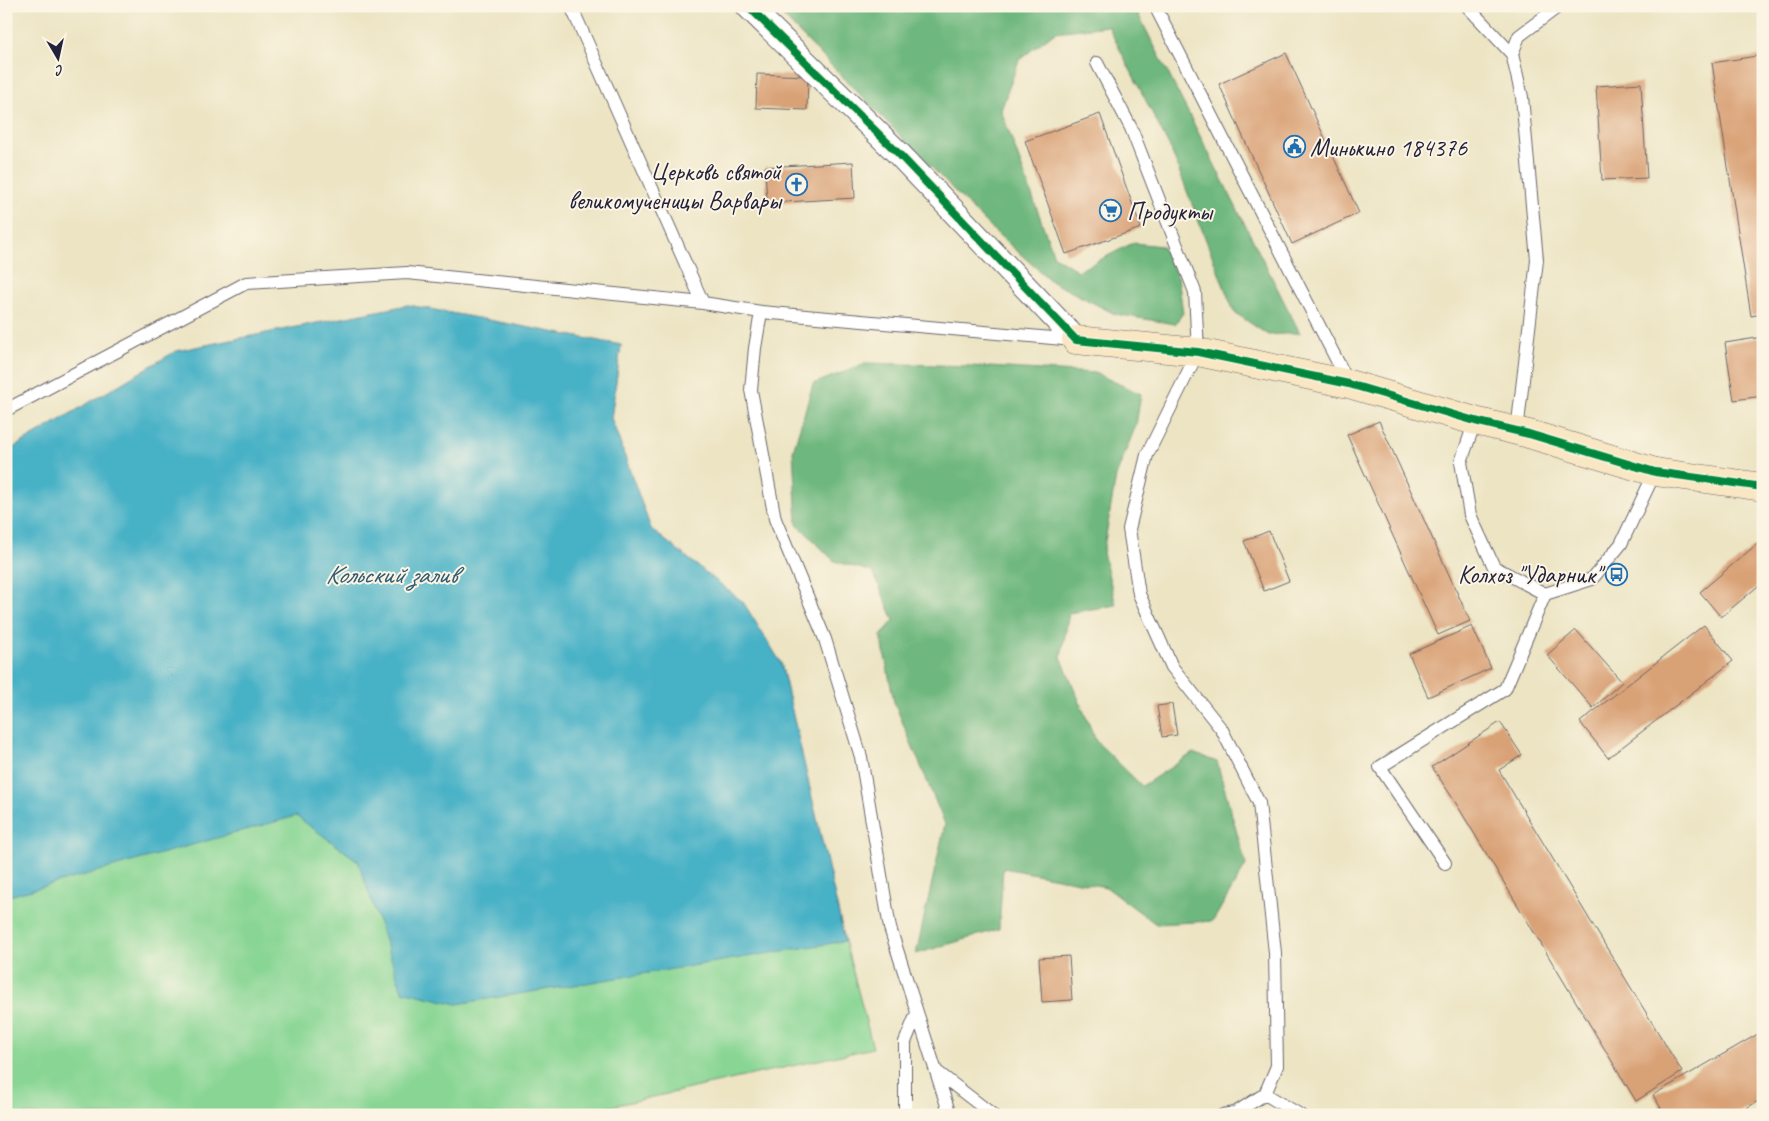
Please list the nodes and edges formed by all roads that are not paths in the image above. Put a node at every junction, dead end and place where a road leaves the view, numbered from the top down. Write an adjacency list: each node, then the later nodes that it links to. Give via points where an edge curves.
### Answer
1 (571, 6): 8 (lane)
2 (748, 6): 10 (street, via 899,154)
3 (1155, 6): 12 (lane)
4 (1467, 6): 6 (lane)
5 (1559, 6): 6 (lane, via 1519,36)
6 (1512, 54): 15 (lane, via 1522,96 1537,260)
7 (1097, 63): 11 (lane, via 1131,128 1195,292)
8 (703, 303): 9 (lane); 13 (lane, via 406,273 246,284)
9 (761, 312): 10 (lane); 20 (lane, via 751,390 775,519 825,639 861,757 890,928)
10 (1076, 340): 11 (street)
11 (1198, 352): 12 (street); 22 (lane, via 1147,455 1128,529 1139,594 1172,667 1222,730 1259,803 1275,953 1277,1066)
12 (1349, 384): 14 (street)
13 (6, 410)
14 (1475, 421): 15 (street); 18 (lane, via 1461,462 1470,515 1494,567)
15 (1517, 431): 16 (street)
16 (1655, 472): 17 (street); 18 (lane, via 1621,544 1592,580)
17 (1763, 486)
18 (1545, 594): 19 (lane, via 1504,689 1380,767)
19 (1445, 862)
20 (917, 1013): 21 (lane); 23 (lane, via 905,1042)
21 (936, 1071): 24 (lane); 25 (lane)
22 (1265, 1094): 26 (lane, via 1235,1113); 27 (lane)
23 (905, 1115)
24 (950, 1115)
25 (993, 1115)
26 (1223, 1115)
27 (1300, 1115)

